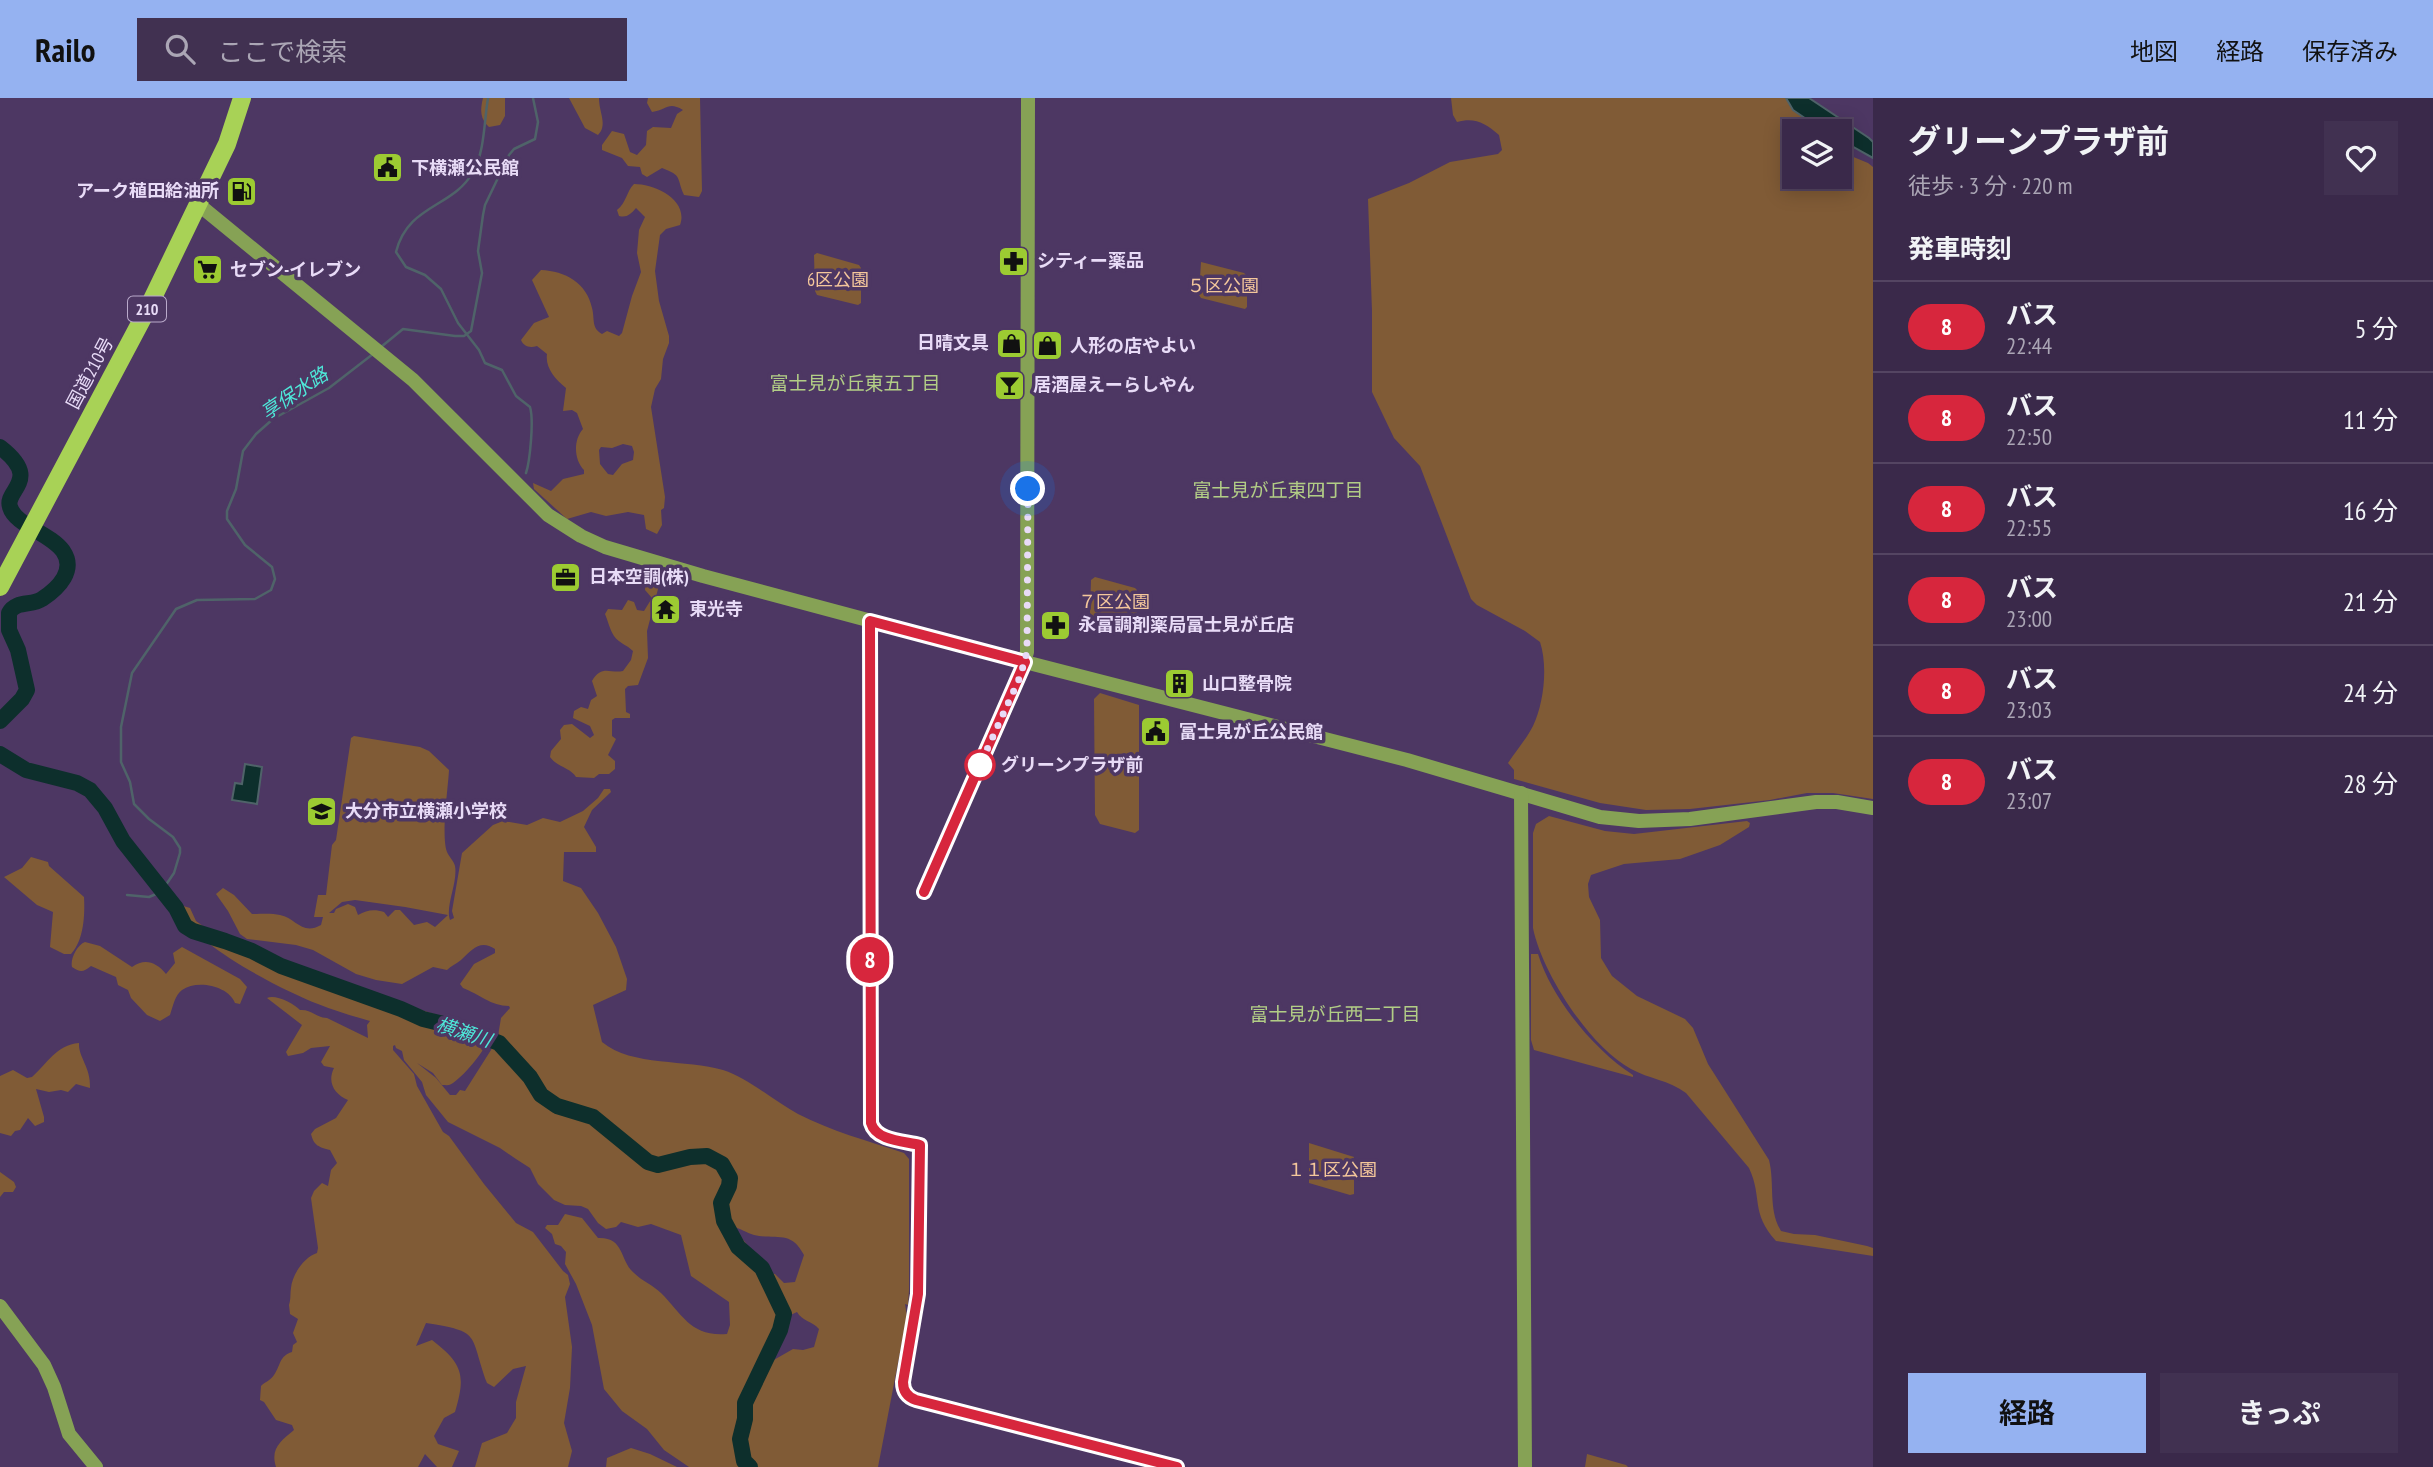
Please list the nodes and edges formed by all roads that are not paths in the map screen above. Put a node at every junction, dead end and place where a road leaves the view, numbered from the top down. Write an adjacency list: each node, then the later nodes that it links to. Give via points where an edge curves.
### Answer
1 (242, 98): 3 (highway, 国道210号 / 210, via 227,144)
2 (1028, 98): 6 (street)
3 (198, 204): 4 (highway, 国道210号 / 210, via 136,332); 5 (street, via 404,373 541,509 573,531 622,553)
4 (0, 587)
5 (870, 621): 6 (street); 12 (street, via 871,1123 879,1135 920,1145 918,1294 904,1390 916,1400)
6 (1025, 662): 7 (street); 9 (street)
7 (1521, 793): 8 (street, via 1588,814 1630,820 1690,819 1805,802); 13 (street)
8 (1873, 808)
9 (924, 892)
10 (0, 1306): 11 (street, via 39,1357 69,1434)
11 (96, 1467)
12 (1177, 1467)
13 (1525, 1467)

